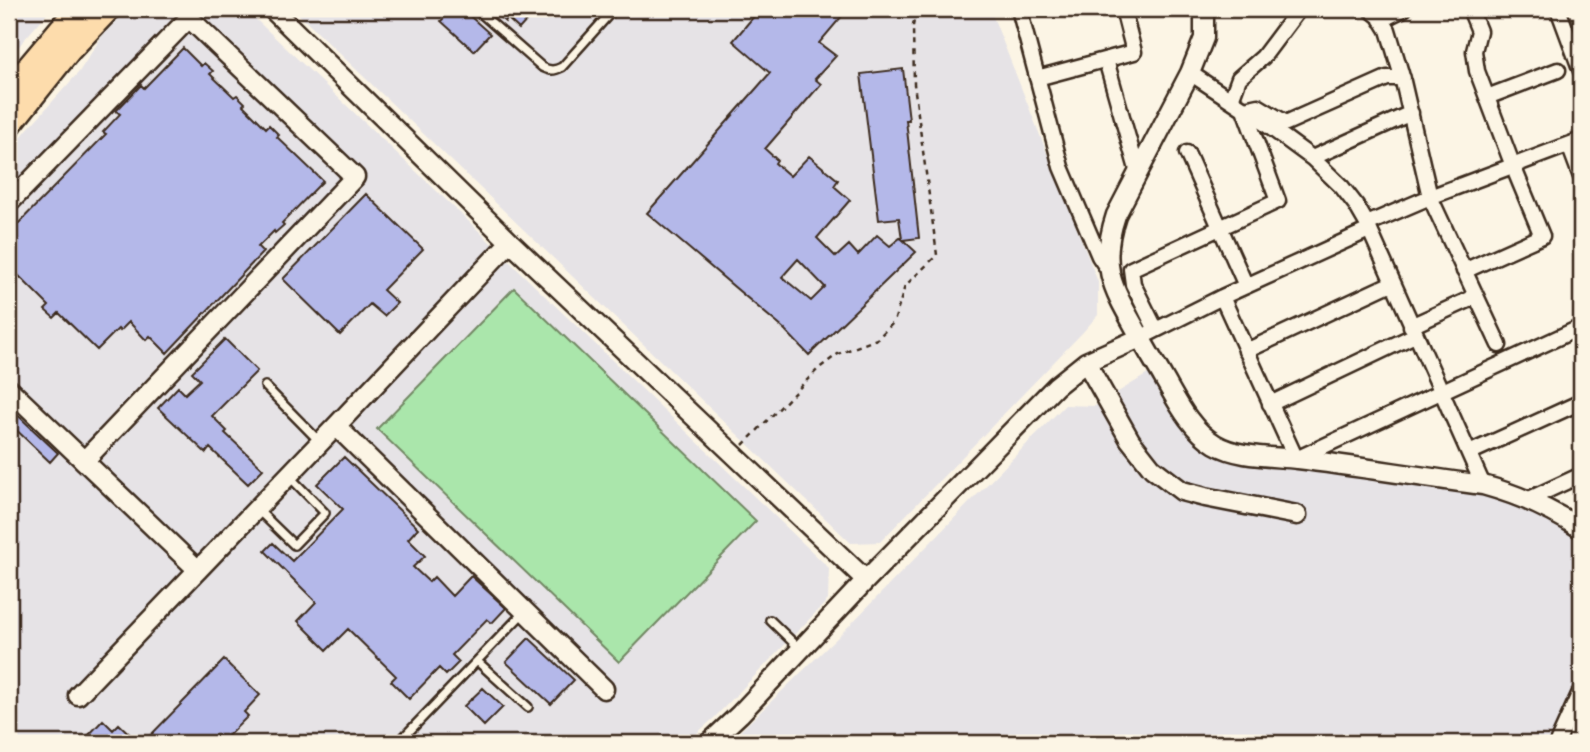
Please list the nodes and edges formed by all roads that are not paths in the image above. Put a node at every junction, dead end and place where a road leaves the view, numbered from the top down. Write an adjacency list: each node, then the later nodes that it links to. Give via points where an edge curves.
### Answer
1 (78, 9): 21 (highway)
2 (108, 9): 26 (highway)
3 (272, 9): 37 (street)
4 (476, 9): 5 (lane, via 542,67 555,71)
5 (614, 9)
6 (1019, 9): 19 (street)
7 (1123, 9): 15 (street, via 1134,52)
8 (1204, 9): 18 (street, via 1204,38)
9 (1299, 9): 23 (street, via 1263,57 1239,78)
10 (1370, 9): 14 (street)
11 (1404, 9): 14 (street)
12 (1470, 9): 22 (street, via 1479,31 1474,51 1477,71)
13 (1558, 9): 17 (street)
14 (1381, 20): 20 (street)
15 (1106, 60): 19 (street); 31 (street)
16 (1558, 69): 22 (street)
17 (1581, 71)
18 (1190, 73): 23 (street); 31 (street)
19 (1037, 78): 38 (street, via 1060,167)
20 (1402, 78): 24 (street, via 1387,78 1286,123 1258,106); 25 (street)
21 (9, 91)
22 (1487, 97): 30 (street)
23 (1231, 100): 24 (street)
24 (1244, 109): 29 (street); 36 (street, via 1278,201)
25 (1411, 113): 29 (street); 33 (street)
26 (9, 125)
27 (1575, 143): 30 (street); 32 (street)
28 (1186, 153): 36 (street)
29 (1312, 158): 35 (street, via 1342,187)
30 (1513, 166): 33 (street); 39 (street, via 1542,236)
31 (1138, 173): 38 (street, via 1110,234)
32 (1581, 177)
33 (1430, 197): 35 (street); 39 (street)
34 (9, 204): 59 (street, via 189,18 355,177)
35 (1368, 227): 40 (street); 41 (street)
36 (1220, 228): 41 (street); 46 (street, via 1131,269)
37 (510, 242): 55 (street); 68 (street)
38 (1109, 271): 46 (street, via 1117,295)
39 (1464, 271): 43 (street)
40 (1392, 283): 45 (street); 48 (street)
41 (1246, 286): 42 (street)
42 (1222, 297): 46 (street); 48 (street)
43 (1475, 297): 45 (street); 47 (street)
44 (1581, 327): 52 (street)
45 (1413, 331): 52 (street); 54 (street)
46 (1148, 334): 49 (street); 58 (street, via 1186,417 1214,443 1263,457)
47 (1499, 345)
48 (1246, 351): 54 (street)
49 (1086, 362): 65 (street, via 1130,440 1152,467 1182,491); 68 (street, via 1056,386)
50 (265, 386): 56 (lane)
51 (9, 389): 59 (street)
52 (1441, 391): 57 (street); 58 (street)
53 (1581, 402): 57 (street)
54 (1270, 404): 58 (street)
55 (336, 426): 56 (street); 69 (street)
56 (321, 442): 61 (street)
57 (1469, 453): 62 (street)
58 (1296, 459): 62 (street)
59 (84, 461): 67 (street)
60 (1581, 475): 63 (street)
61 (288, 476): 64 (street); 64 (lane, via 325,513 294,545)
62 (1483, 485): 63 (street)
63 (1527, 500): 66 (street)
64 (257, 509): 67 (street)
65 (1297, 515)
66 (1581, 529)
67 (198, 570): 75 (street)
68 (866, 580): 71 (street)
69 (525, 611): 72 (lane); 73 (street)
70 (770, 620): 71 (lane)
71 (800, 650): 78 (street)
72 (477, 661): 76 (lane); 77 (lane)
73 (604, 689)
74 (1580, 694): 79 (street)
75 (78, 695)
76 (528, 707)
77 (398, 743)
78 (709, 743)
79 (1557, 743)

